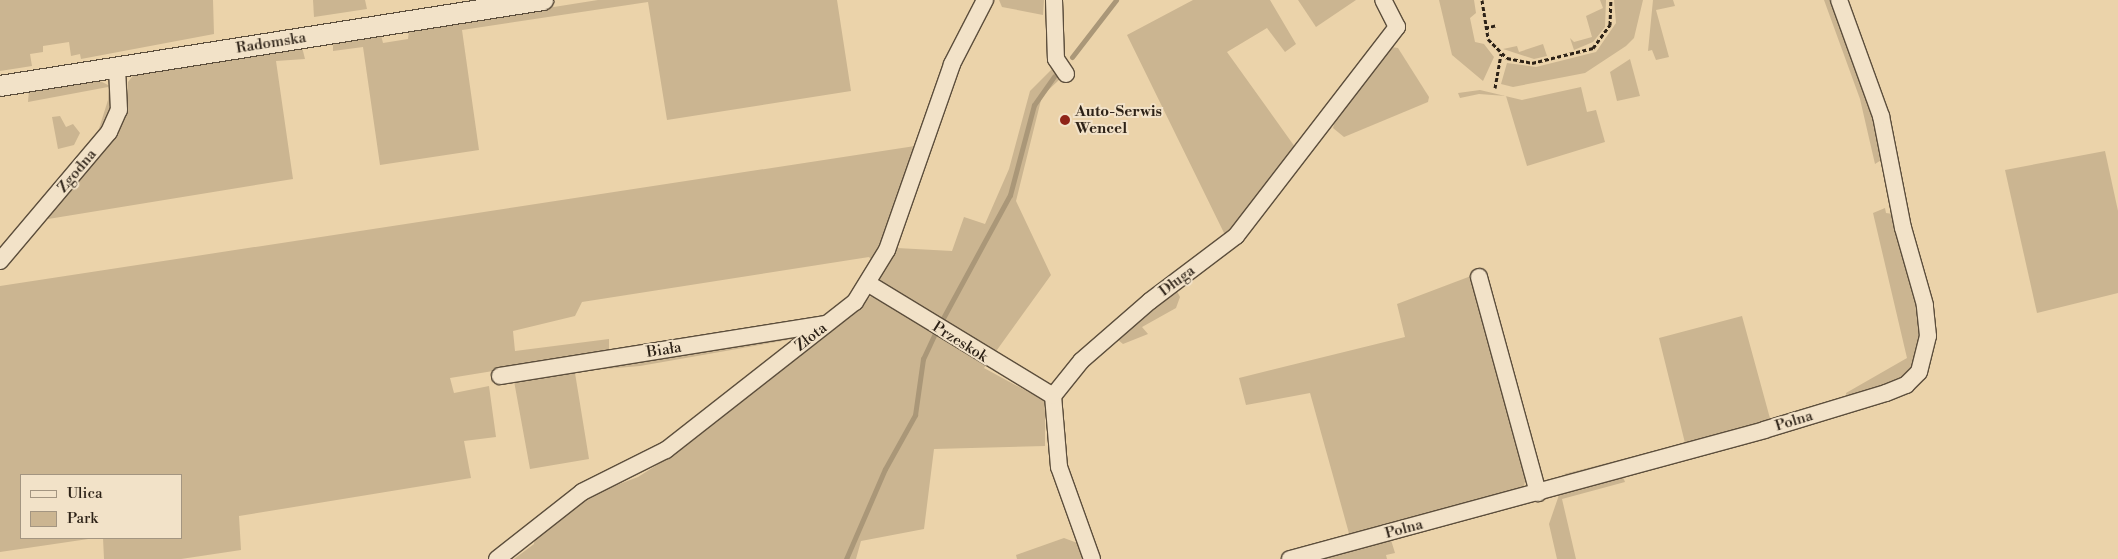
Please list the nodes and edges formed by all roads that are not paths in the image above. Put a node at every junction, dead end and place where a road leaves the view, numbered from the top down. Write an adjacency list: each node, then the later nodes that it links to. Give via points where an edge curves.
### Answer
1 (543, 0): 6 (street, Radomska)
2 (985, 0): 11 (street, Złota, via 952,64 887,250)
3 (1054, 0): 7 (street, via 1056,59)
4 (1383, 0): 14 (street, Długa, via 1397,27 1236,236 1129,319 1081,361)
5 (1838, 0): 15 (street, Polna, via 1881,116 1903,228 1925,305 1928,343 1920,372 1906,384 1886,393)
6 (116, 68): 8 (street, Radomska); 9 (street, Zgodna, via 119,104 110,132)
7 (1066, 74)
8 (0, 86)
9 (0, 261)
10 (1479, 277): 15 (street)
11 (869, 284): 12 (street, Złota); 14 (street, Przeskok)
12 (828, 324): 13 (street, Biała); 16 (street, Złota, via 666,450 582,492)
13 (500, 376)
14 (1053, 396): 17 (street, via 1059,467)
15 (1538, 493): 18 (street, Polna)
16 (498, 559)
17 (1092, 559)
18 (1290, 559)

